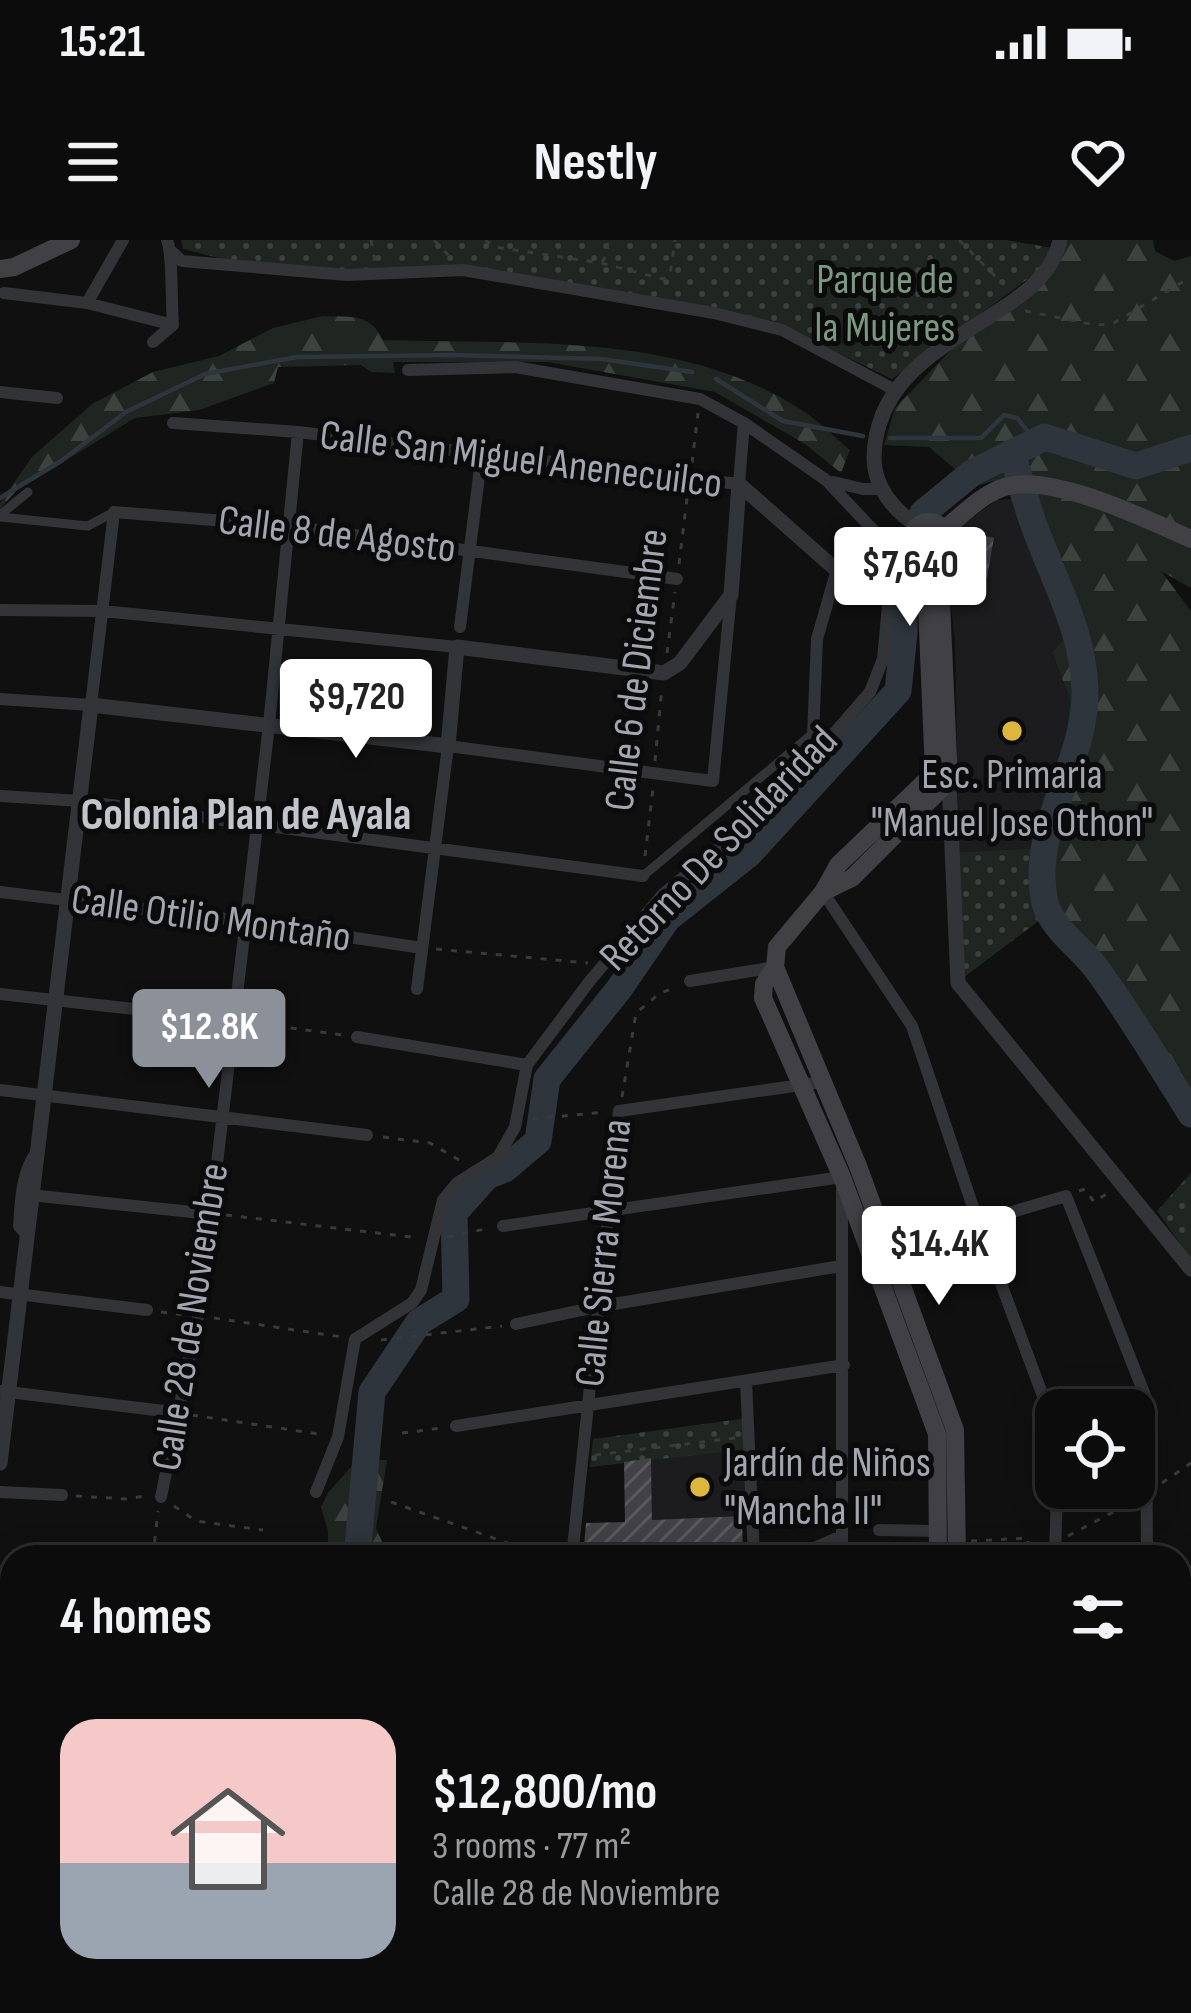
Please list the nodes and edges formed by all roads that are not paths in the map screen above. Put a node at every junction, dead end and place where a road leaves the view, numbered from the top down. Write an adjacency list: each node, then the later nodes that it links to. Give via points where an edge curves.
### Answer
1 (71, 240): 5 (main road)
2 (123, 240): 7 (street)
3 (1060, 240): 11 (street, via 1041,275)
4 (170, 246): 8 (street); 11 (street, via 182,261 463,270 715,313 782,330)
5 (0, 269)
6 (4, 293): 7 (street)
7 (88, 303): 8 (street)
8 (173, 325): 9 (street)
9 (153, 342)
10 (408, 370): 15 (street, via 515,367 700,399)
11 (893, 389): 20 (street, via 874,449)
12 (0, 392): 13 (street)
13 (57, 398)
14 (173, 423): 16 (street, Calle San Miguel Anenecuilco)
15 (744, 423): 18 (street); 19 (street)
16 (298, 432): 17 (street, Calle San Miguel Anenecuilco); 24 (street, Calle 28 de Noviembre)
17 (482, 453): 19 (street, Calle San Miguel Anenecuilco); 28 (street)
18 (826, 480): 20 (street); 27 (street)
19 (739, 484): 30 (street, Calle San Miguel Anenecuilco); 32 (street)
20 (883, 489): 27 (street)
21 (28, 492): 23 (street)
22 (114, 512): 23 (street, Calle 8 de Agosto, via 88,526); 24 (street, Calle 8 de Agosto); 34 (street)
23 (0, 516)
24 (288, 526): 28 (street, Calle 8 de Agosto); 35 (street, Calle 28 de Noviembre)
25 (945, 529): 26 (main road, via 992,493 1040,484); 27 (main road, via 931,522); 29 (main road, via 947,544)
26 (1191, 539)
27 (907, 540): 29 (main road); 30 (street, via 847,576); 43 (street, Retorno De Solidaridad, via 870,692)
28 (468, 550): 31 (street, Calle 8 de Agosto); 36 (street)
29 (932, 558): 44 (main road)
30 (836, 573): 41 (street, via 817,639)
31 (677, 579)
32 (731, 595): 37 (street, via 664,673); 42 (street, via 712,781)
33 (0, 610): 34 (street)
34 (103, 610): 35 (street); 39 (street)
35 (278, 626): 37 (street); 40 (street, Calle 28 de Noviembre)
36 (460, 627)
37 (457, 647): 42 (street)
38 (0, 699): 39 (street)
39 (91, 705): 40 (street); 46 (street)
40 (269, 724): 42 (street); 47 (street, Calle 28 de Noviembre)
41 (811, 735): 43 (street); 49 (street)
42 (448, 746): 48 (street)
43 (812, 759): 62 (street, Retorno De Solidaridad, via 663,894)
44 (941, 777): 51 (main road, via 838,865); 78 (street, via 958,983)
45 (0, 796): 46 (street)
46 (81, 801): 47 (street); 52 (street)
47 (255, 825): 48 (street); 53 (street, Calle 28 de Noviembre)
48 (434, 848): 49 (street); 54 (street)
49 (643, 876)
50 (0, 892): 52 (street, Calle Otilio Montaño)
51 (823, 892): 55 (main road, via 777,947); 74 (street, via 912,1026)
52 (68, 900): 53 (street, Calle Otilio Montaño); 59 (street)
53 (243, 920): 54 (street, Calle Otilio Montaño); 60 (street, Calle 28 de Noviembre)
54 (422, 948): 57 (street)
55 (775, 967): 56 (street); 63 (main road); 64 (main road, via 763,998)
56 (690, 982)
57 (417, 989)
58 (0, 994): 59 (street)
59 (56, 1000): 60 (street); 66 (street)
60 (232, 1020): 67 (street, Calle 28 de Noviembre)
61 (357, 1036): 62 (street)
62 (527, 1065): 93 (street, Retorno De Solidaridad, via 515,1127 498,1157 448,1191 421,1290 355,1339 338,1437)
63 (822, 1082): 64 (street); 105 (main road, via 955,1430)
64 (801, 1085): 70 (main road); 72 (street, Calle Sierra Morena, via 619,1112)
65 (0, 1090): 66 (street)
66 (44, 1094): 67 (street); 69 (street)
67 (221, 1117): 68 (street); 73 (street, Calle 28 de Noviembre)
68 (367, 1135)
69 (36, 1153): 71 (street); 76 (street, via 21,1196)
70 (842, 1177): 72 (street); 77 (street); 104 (main road, via 937,1434)
71 (30, 1196): 73 (street); 76 (street)
72 (607, 1211): 75 (street); 81 (street, Calle Sierra Morena)
73 (217, 1214): 89 (street, Calle 28 de Noviembre)
74 (978, 1222): 86 (street); 107 (street, via 1066,1196 1146,1398)
75 (503, 1226)
76 (26, 1234): 80 (street)
77 (841, 1267): 81 (street); 84 (street)
78 (1191, 1269)
79 (0, 1292): 80 (street)
80 (20, 1294): 82 (street); 87 (street)
81 (596, 1306): 83 (street); 88 (street, Calle Sierra Morena)
82 (147, 1310)
83 (517, 1324)
84 (844, 1365): 85 (street); 98 (street)
85 (746, 1381): 88 (street); 100 (street)
86 (1040, 1389)
87 (4, 1391): 89 (street); 91 (street)
88 (587, 1404): 90 (street); 99 (street, Calle Sierra Morena)
89 (180, 1413): 95 (street, Calle 28 de Noviembre)
90 (455, 1426)
91 (0, 1463)
92 (0, 1492): 94 (street)
93 (316, 1492)
94 (62, 1496)
95 (161, 1497)
96 (1057, 1509): 106 (street)
97 (879, 1530): 103 (street)
98 (842, 1536): 101 (street); 102 (street)
99 (573, 1545)
100 (754, 1545)
101 (821, 1545)
102 (842, 1545)
103 (934, 1545)
104 (938, 1545)
105 (962, 1545)
106 (1056, 1545)
107 (1147, 1545)

